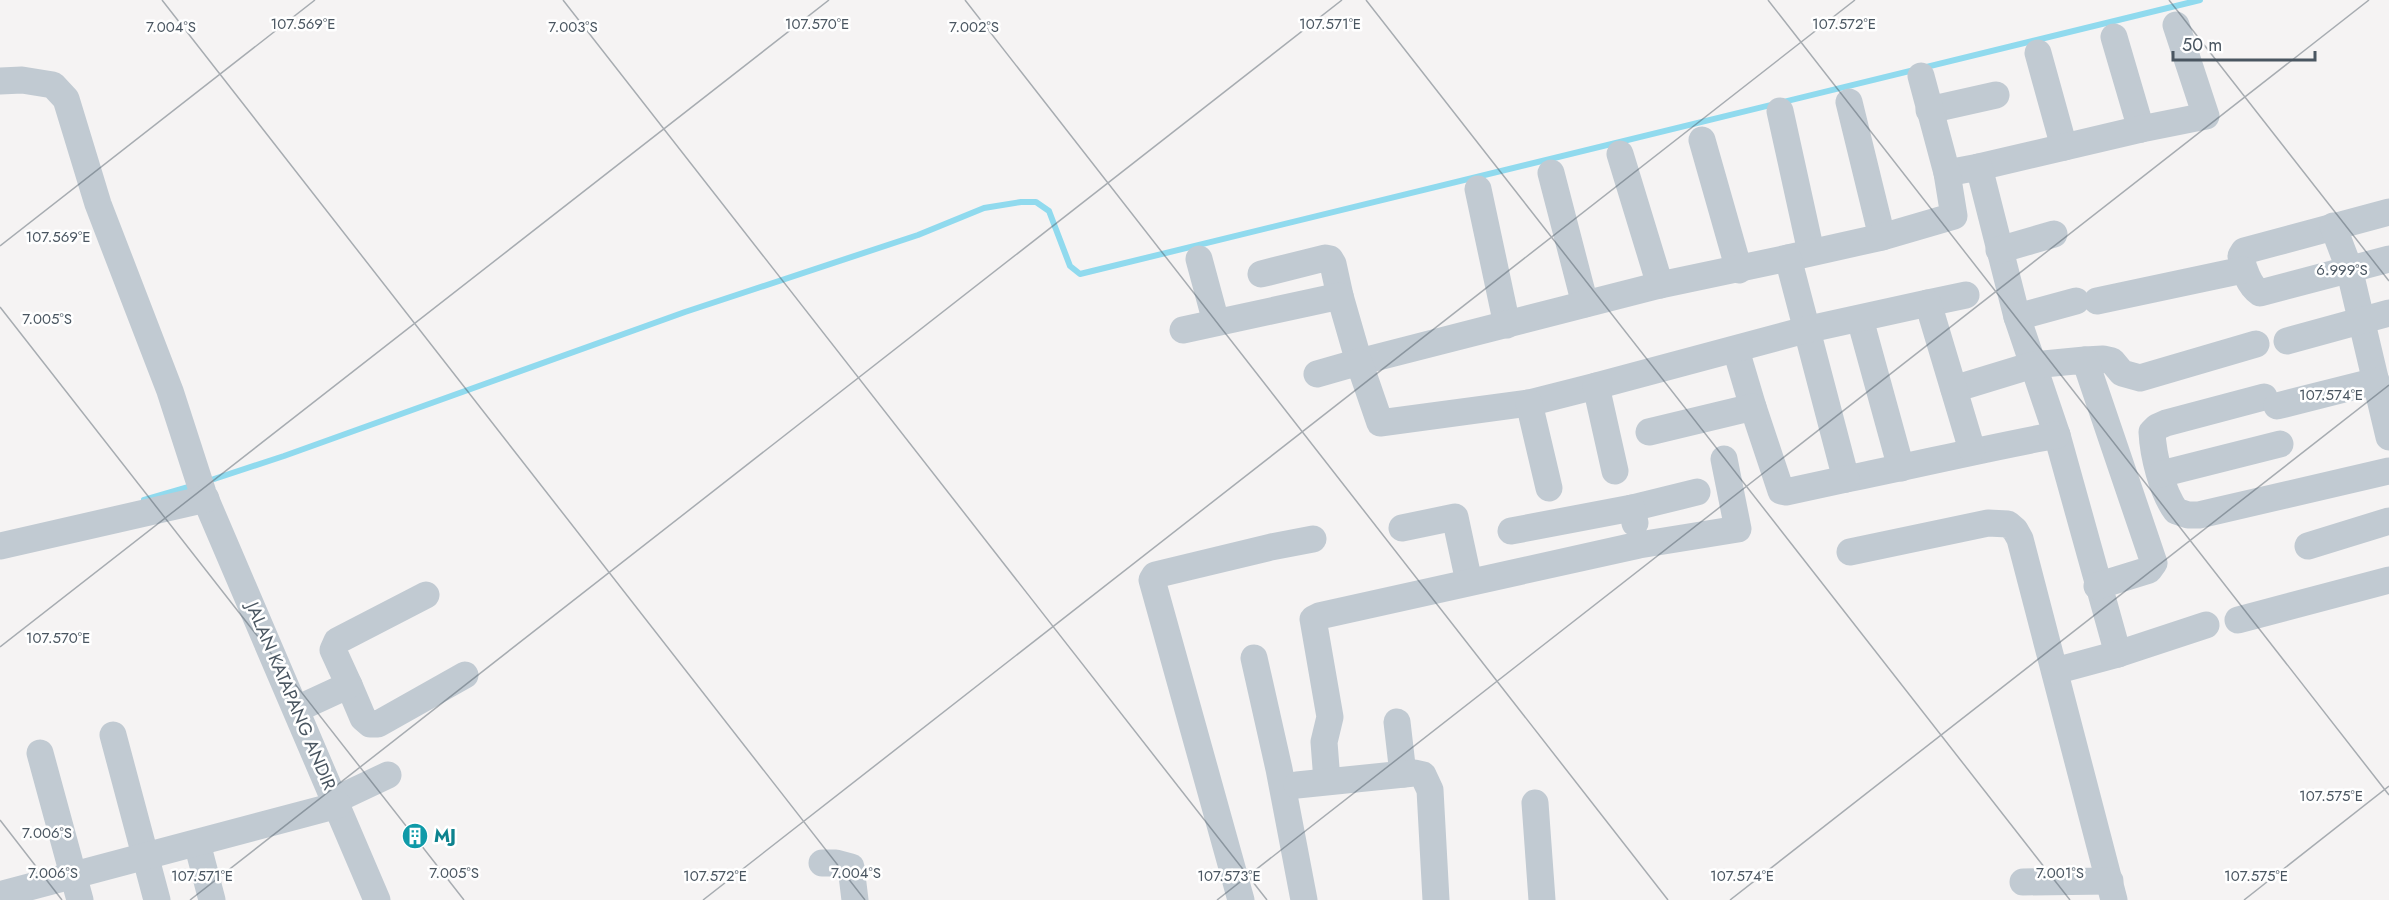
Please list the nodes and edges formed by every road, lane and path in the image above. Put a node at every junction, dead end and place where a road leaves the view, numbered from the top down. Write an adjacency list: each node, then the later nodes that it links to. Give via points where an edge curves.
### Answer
1 (2176, 25): 10 (street, via 2206,116)
2 (2114, 37): 10 (street)
3 (2038, 53): 12 (street)
4 (1921, 76): 8 (street)
5 (0, 81): 67 (street, JALAN KATAPANG ANDIR, via 53,85 66,99 98,204 170,391)
6 (1996, 94): 8 (street)
7 (1849, 102): 21 (street)
8 (1929, 110): 16 (street)
9 (1780, 111): 23 (street)
10 (2140, 129): 12 (street)
11 (1702, 140): 27 (street)
12 (2064, 147): 14 (street)
13 (1620, 154): 30 (street)
14 (1979, 167): 16 (street); 22 (street)
15 (1551, 173): 34 (street)
16 (1947, 173): 21 (street, via 1953,217)
17 (1478, 189): 40 (street)
18 (2389, 212): 19 (street)
19 (2333, 226): 26 (street); 28 (street, via 2244,251)
20 (2054, 234): 22 (street)
21 (1882, 237): 23 (street)
22 (1999, 250): 36 (street)
23 (1800, 255): 27 (street); 42 (street)
24 (1199, 259): 39 (street)
25 (2389, 259): 26 (street)
26 (2349, 268): 28 (street, via 2260,293); 38 (street)
27 (1738, 270): 30 (street)
28 (2243, 270): 36 (street)
29 (1261, 274): 32 (street, via 1330,259)
30 (1660, 285): 34 (street)
31 (1966, 295): 33 (street)
32 (1340, 296): 39 (street); 47 (street)
33 (1928, 303): 37 (street); 52 (street)
34 (1585, 304): 40 (street)
35 (2389, 313): 38 (street)
36 (2017, 317): 48 (street)
37 (1860, 319): 42 (street); 61 (street)
38 (2361, 321): 43 (street); 50 (street)
39 (1216, 322): 41 (street)
40 (1507, 326): 47 (street)
41 (1184, 330)
42 (1805, 330): 45 (street); 65 (street)
43 (2287, 341)
44 (2256, 344): 46 (street, via 2140,378 2122,373 2112,361 2103,358)
45 (1736, 350): 51 (street); 54 (street)
46 (2085, 360): 48 (street); 80 (street, via 2154,563 2149,570)
47 (1359, 362): 49 (street); 53 (street, via 1380,423)
48 (2033, 365): 52 (street); 56 (street)
49 (1317, 375)
50 (2376, 381): 57 (street); 64 (street, via 2157,427 2152,432)
51 (1596, 386): 53 (street); 62 (street)
52 (1954, 389): 59 (street)
53 (1529, 403): 66 (street)
54 (1753, 407): 55 (street); 65 (street, via 1781,490)
55 (1649, 432)
56 (2057, 435): 59 (street); 80 (street)
57 (2389, 437)
58 (2280, 444): 64 (street)
59 (1972, 450): 61 (street)
60 (1724, 459): 74 (street, via 1738,529)
61 (1901, 468): 65 (street)
62 (1616, 471)
63 (2389, 471): 64 (street, via 2199,515 2176,511)
64 (2161, 474)
65 (1846, 479)
66 (1550, 488)
67 (203, 490): 75 (street); 89 (street, JALAN KATAPANG ANDIR)
68 (1696, 492): 69 (street)
69 (1632, 508): 72 (street); 74 (street)
70 (2389, 521): 76 (street)
71 (1402, 528): 79 (street, via 1455,517)
72 (1512, 531)
73 (1313, 539): 110 (street, via 1155,575 1152,580)
74 (1639, 545): 79 (street)
75 (0, 546)
76 (2308, 546)
77 (1850, 552): 86 (street, via 1989,523 2008,524 2020,538)
78 (2389, 580): 82 (street)
79 (1469, 582): 95 (street, via 1313,619 1330,717 1324,742)
80 (2097, 586): 84 (street)
81 (426, 595): 88 (street, via 334,645)
82 (2238, 620)
83 (2206, 625): 84 (street)
84 (2118, 654): 86 (street)
85 (1254, 658): 111 (street)
86 (2055, 671): 104 (street)
87 (465, 675): 88 (street, via 378,724 363,718)
88 (349, 685): 89 (street)
89 (297, 709): 97 (street, JALAN KATAPANG ANDIR)
90 (1397, 722): 93 (street)
91 (113, 735): 100 (street)
92 (40, 753): 103 (street)
93 (1403, 774): 95 (street); 112 (street, via 1423,775 1430,790)
94 (388, 775): 97 (street)
95 (1327, 782): 96 (street)
96 (1298, 785)
97 (337, 803): 99 (street); 108 (street, JALAN KATAPANG ANDIR)
98 (1535, 803): 113 (street)
99 (197, 843): 100 (street); 107 (street)
100 (146, 856): 103 (street); 106 (street)
101 (822, 863): 109 (street, via 851,867)
102 (2023, 882): 104 (street)
103 (76, 888): 105 (street)
104 (2112, 890)
105 (2, 894)
106 (157, 900)
107 (212, 900)
108 (377, 900)
109 (855, 900)
110 (1241, 900)
111 (1304, 900)
112 (1436, 900)
113 (1542, 900)

